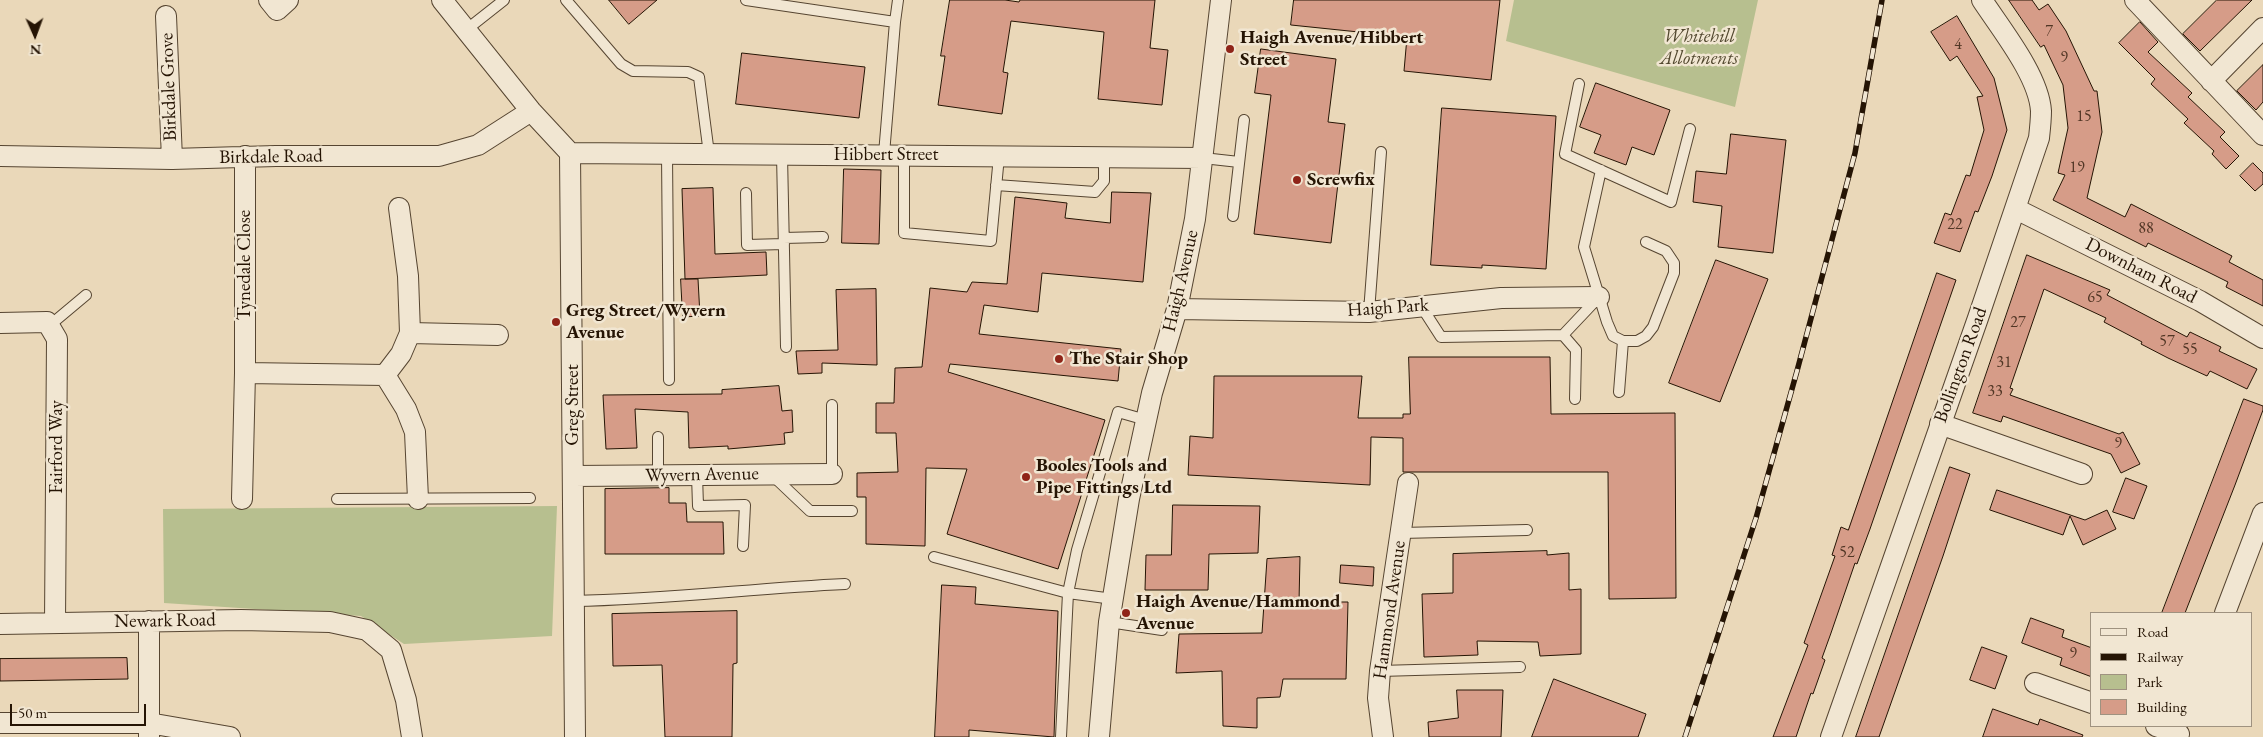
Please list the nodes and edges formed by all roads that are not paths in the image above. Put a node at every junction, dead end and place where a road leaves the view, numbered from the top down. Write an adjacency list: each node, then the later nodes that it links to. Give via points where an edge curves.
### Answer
1 (268, 0): 2 (street, via 277,10)
2 (288, 0)
3 (442, 0): 14 (street)
4 (504, 0): 14 (lane)
5 (566, 0): 24 (lane, via 621,64 633,72 688,72 699,77)
6 (746, 0): 12 (lane)
7 (898, 0): 12 (lane)
8 (1221, 0): 32 (street, Haigh Avenue)
9 (1982, 0): 39 (street, Bollington Road, via 2029,74 2041,111 2039,138)
10 (2140, 2): 15 (street)
11 (166, 16): 33 (street, Birkdale Grove)
12 (895, 22): 25 (lane)
13 (2263, 28): 15 (street)
14 (466, 30): 17 (street)
15 (2211, 81): 20 (street)
16 (1578, 84): 35 (lane, via 1565,154)
17 (531, 111): 22 (street); 29 (street, Birkdale Road, via 478,145 439,156)
18 (1244, 120): 34 (lane)
19 (1690, 130): 35 (lane, via 1671,202)
20 (2263, 135)
21 (1381, 152): 48 (lane)
22 (570, 153): 23 (street, Hibbert Street); 70 (street, Greg Street)
23 (667, 154): 24 (street, Hibbert Street); 59 (lane)
24 (709, 154): 27 (street, Hibbert Street)
25 (884, 154): 26 (street, Hibbert Street); 27 (street, Hibbert Street)
26 (904, 154): 30 (street, Hibbert Street); 36 (lane, via 904,233 991,241)
27 (782, 155): 42 (lane)
28 (0, 156): 33 (street, Birkdale Road)
29 (245, 156): 33 (street, Birkdale Road); 57 (street, Tynedale Close)
30 (999, 156): 31 (street, Hibbert Street); 36 (lane)
31 (1104, 157): 32 (street, Hibbert Street); 36 (lane, via 1104,181 1095,192)
32 (1203, 158): 34 (lane); 47 (street, Haigh Avenue)
33 (172, 159)
34 (1239, 162): 40 (lane)
35 (1601, 170): 45 (lane, via 1584,247)
36 (996, 185)
37 (746, 193): 42 (lane, via 747,246)
38 (399, 208): 51 (street, via 408,276)
39 (2016, 209): 54 (street, Downham Road, via 2200,301); 64 (street, Bollington Road)
40 (1233, 216)
41 (823, 237): 42 (lane)
42 (784, 241): 56 (lane)
43 (1646, 242): 55 (lane, via 1666,251 1674,263 1674,273 1646,336 1637,341)
44 (86, 296): 50 (lane)
45 (1599, 297): 46 (street, Haigh Park, via 1501,298); 53 (lane); 55 (lane, via 1613,336)
46 (1421, 306): 48 (street, Haigh Park); 53 (lane, via 1441,337)
47 (1177, 309): 48 (street, Haigh Park); 63 (street, Haigh Avenue)
48 (1369, 312)
49 (0, 323): 50 (street, via 47,322)
50 (50, 326): 90 (street, Fairford Way, via 58,339)
51 (410, 332): 52 (street); 58 (street)
52 (498, 335)
53 (1563, 335): 61 (lane, via 1576,350)
54 (2263, 338)
55 (1623, 341): 60 (lane)
56 (786, 347)
57 (245, 373): 58 (street); 73 (street, Tynedale Close)
58 (385, 375): 76 (street, via 406,409 415,432)
59 (669, 380)
60 (1619, 392)
61 (1575, 399)
62 (832, 405): 67 (lane)
63 (1146, 420): 84 (lane, via 1118,412 1077,550); 85 (street, Haigh Avenue)
64 (1940, 424): 68 (street); 107 (street, Bollington Road)
65 (658, 436): 71 (lane)
66 (772, 474): 67 (street, Wyvern Avenue); 69 (street, Wyvern Avenue); 77 (lane, via 810,511)
67 (832, 474)
68 (2082, 474)
69 (697, 475): 71 (street, Wyvern Avenue); 81 (lane, via 698,506 745,506)
70 (573, 476): 71 (street, Wyvern Avenue); 86 (street, Greg Street)
71 (658, 476)
72 (1408, 484): 80 (street, Hammond Avenue)
73 (242, 498)
74 (530, 498): 76 (lane)
75 (337, 499): 76 (lane)
76 (418, 499)
77 (852, 511)
78 (2263, 513): 87 (street)
79 (1527, 530): 80 (lane)
80 (1401, 533): 94 (street, Hammond Avenue)
81 (743, 546)
82 (934, 558): 84 (lane)
83 (845, 584): 86 (lane)
84 (1068, 593): 85 (lane); 104 (lane)
85 (1113, 599): 89 (street, Haigh Avenue)
86 (574, 601): 103 (street, Greg Street)
87 (2225, 612)
88 (149, 620): 90 (street, Newark Road); 99 (street); 102 (street, Newark Road, via 330,622 367,630 391,650 406,700)
89 (1110, 622): 92 (lane); 105 (street, Haigh Avenue)
90 (56, 623): 91 (street, Newark Road)
91 (0, 624)
92 (1162, 630)
93 (1520, 667): 94 (lane)
94 (1380, 671): 106 (street, Hammond Avenue, via 1378,698)
95 (2036, 683): 96 (street)
96 (2090, 702)
97 (0, 723): 99 (street)
98 (2160, 727): 100 (street)
99 (149, 730): 101 (street)
100 (2180, 732)
101 (230, 737)
102 (412, 737)
103 (575, 737)
104 (1061, 737)
105 (1099, 737)
106 (1383, 737)
107 (1831, 737)

